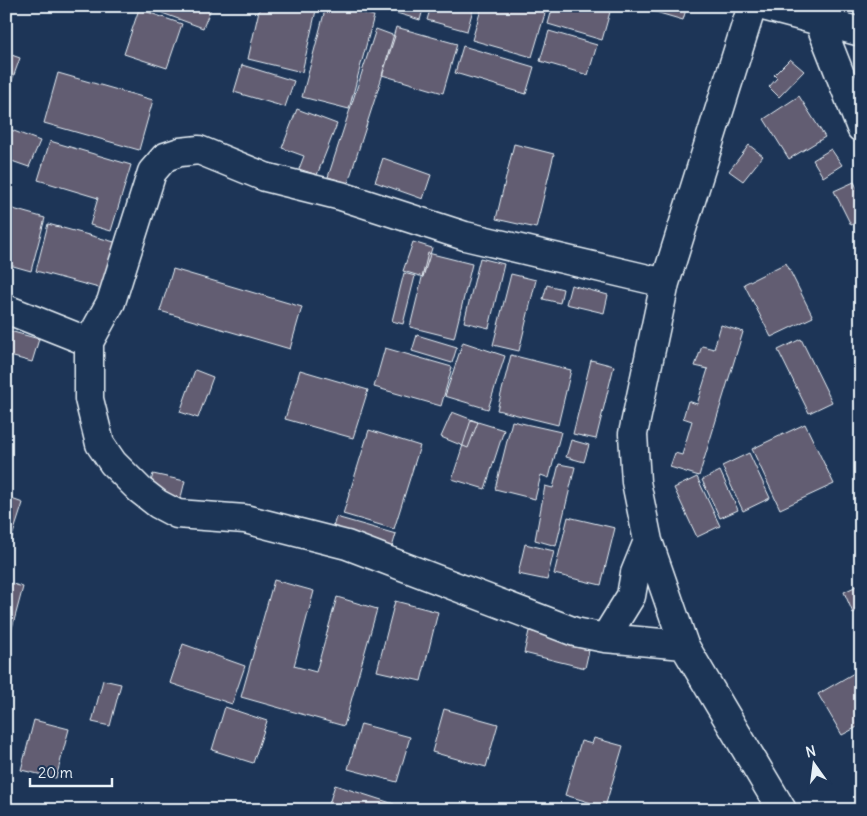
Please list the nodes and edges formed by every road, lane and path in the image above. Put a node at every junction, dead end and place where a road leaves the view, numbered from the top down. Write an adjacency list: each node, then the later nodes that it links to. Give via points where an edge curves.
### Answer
1 (752, 6): 6 (street)
2 (762, 6): 3 (street)
3 (819, 21): 4 (street); 5 (street)
4 (861, 32)
5 (861, 128)
6 (665, 283): 8 (street, via 465,236 341,196 266,176 199,150 164,157 152,172 112,302); 9 (street, via 633,434 636,482)
7 (6, 309): 8 (street)
8 (90, 342): 10 (street, via 89,399 100,444 113,463 158,504 177,514 245,520 346,545 575,632)
9 (648, 542): 10 (street, via 635,573 631,596); 11 (street)
10 (605, 638): 11 (street)
11 (684, 645): 12 (street)
12 (782, 810)

